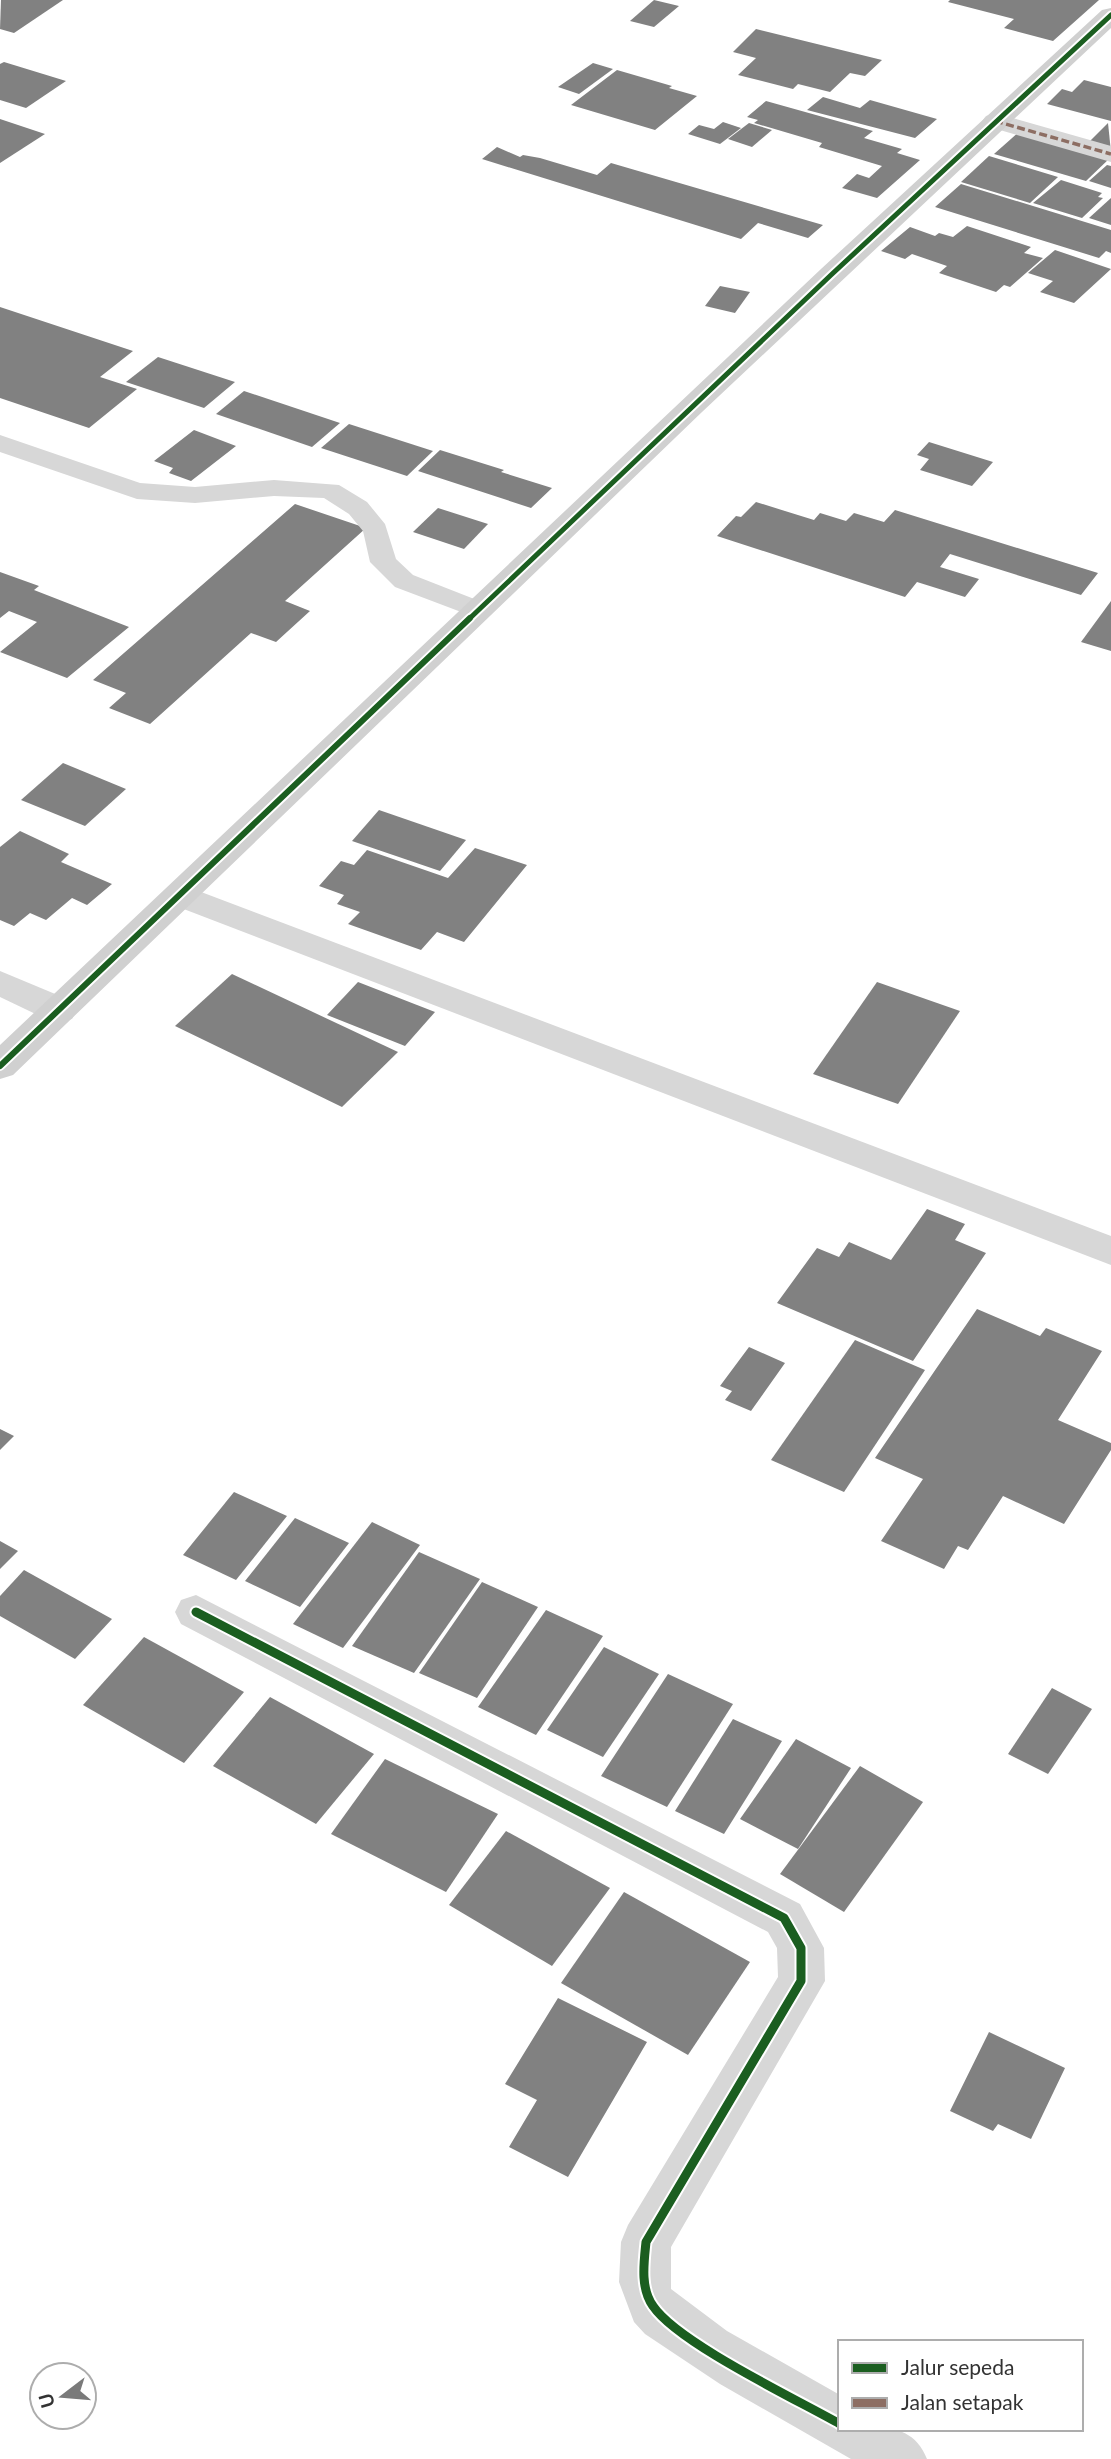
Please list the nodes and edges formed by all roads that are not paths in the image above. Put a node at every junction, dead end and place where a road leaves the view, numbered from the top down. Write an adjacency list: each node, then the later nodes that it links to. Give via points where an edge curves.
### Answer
1 (1111, 15): 2 (street)
2 (995, 121): 3 (street); 5 (street)
3 (1111, 154)
4 (0, 443): 5 (lane, via 137,491 195,495 274,488 330,491 358,508 376,530 383,562 404,581)
5 (477, 610): 6 (street)
6 (180, 895): 8 (street); 10 (street)
7 (0, 983): 8 (street)
8 (59, 1010): 9 (street)
9 (0, 1066)
10 (1111, 1251)
11 (196, 1612): 12 (street, via 784,1918 798,1935 805,1960 801,1981 646,2242 643,2276 653,2307 680,2330)
12 (838, 2423)
13 (852, 2431): 14 (street)
14 (901, 2459)

